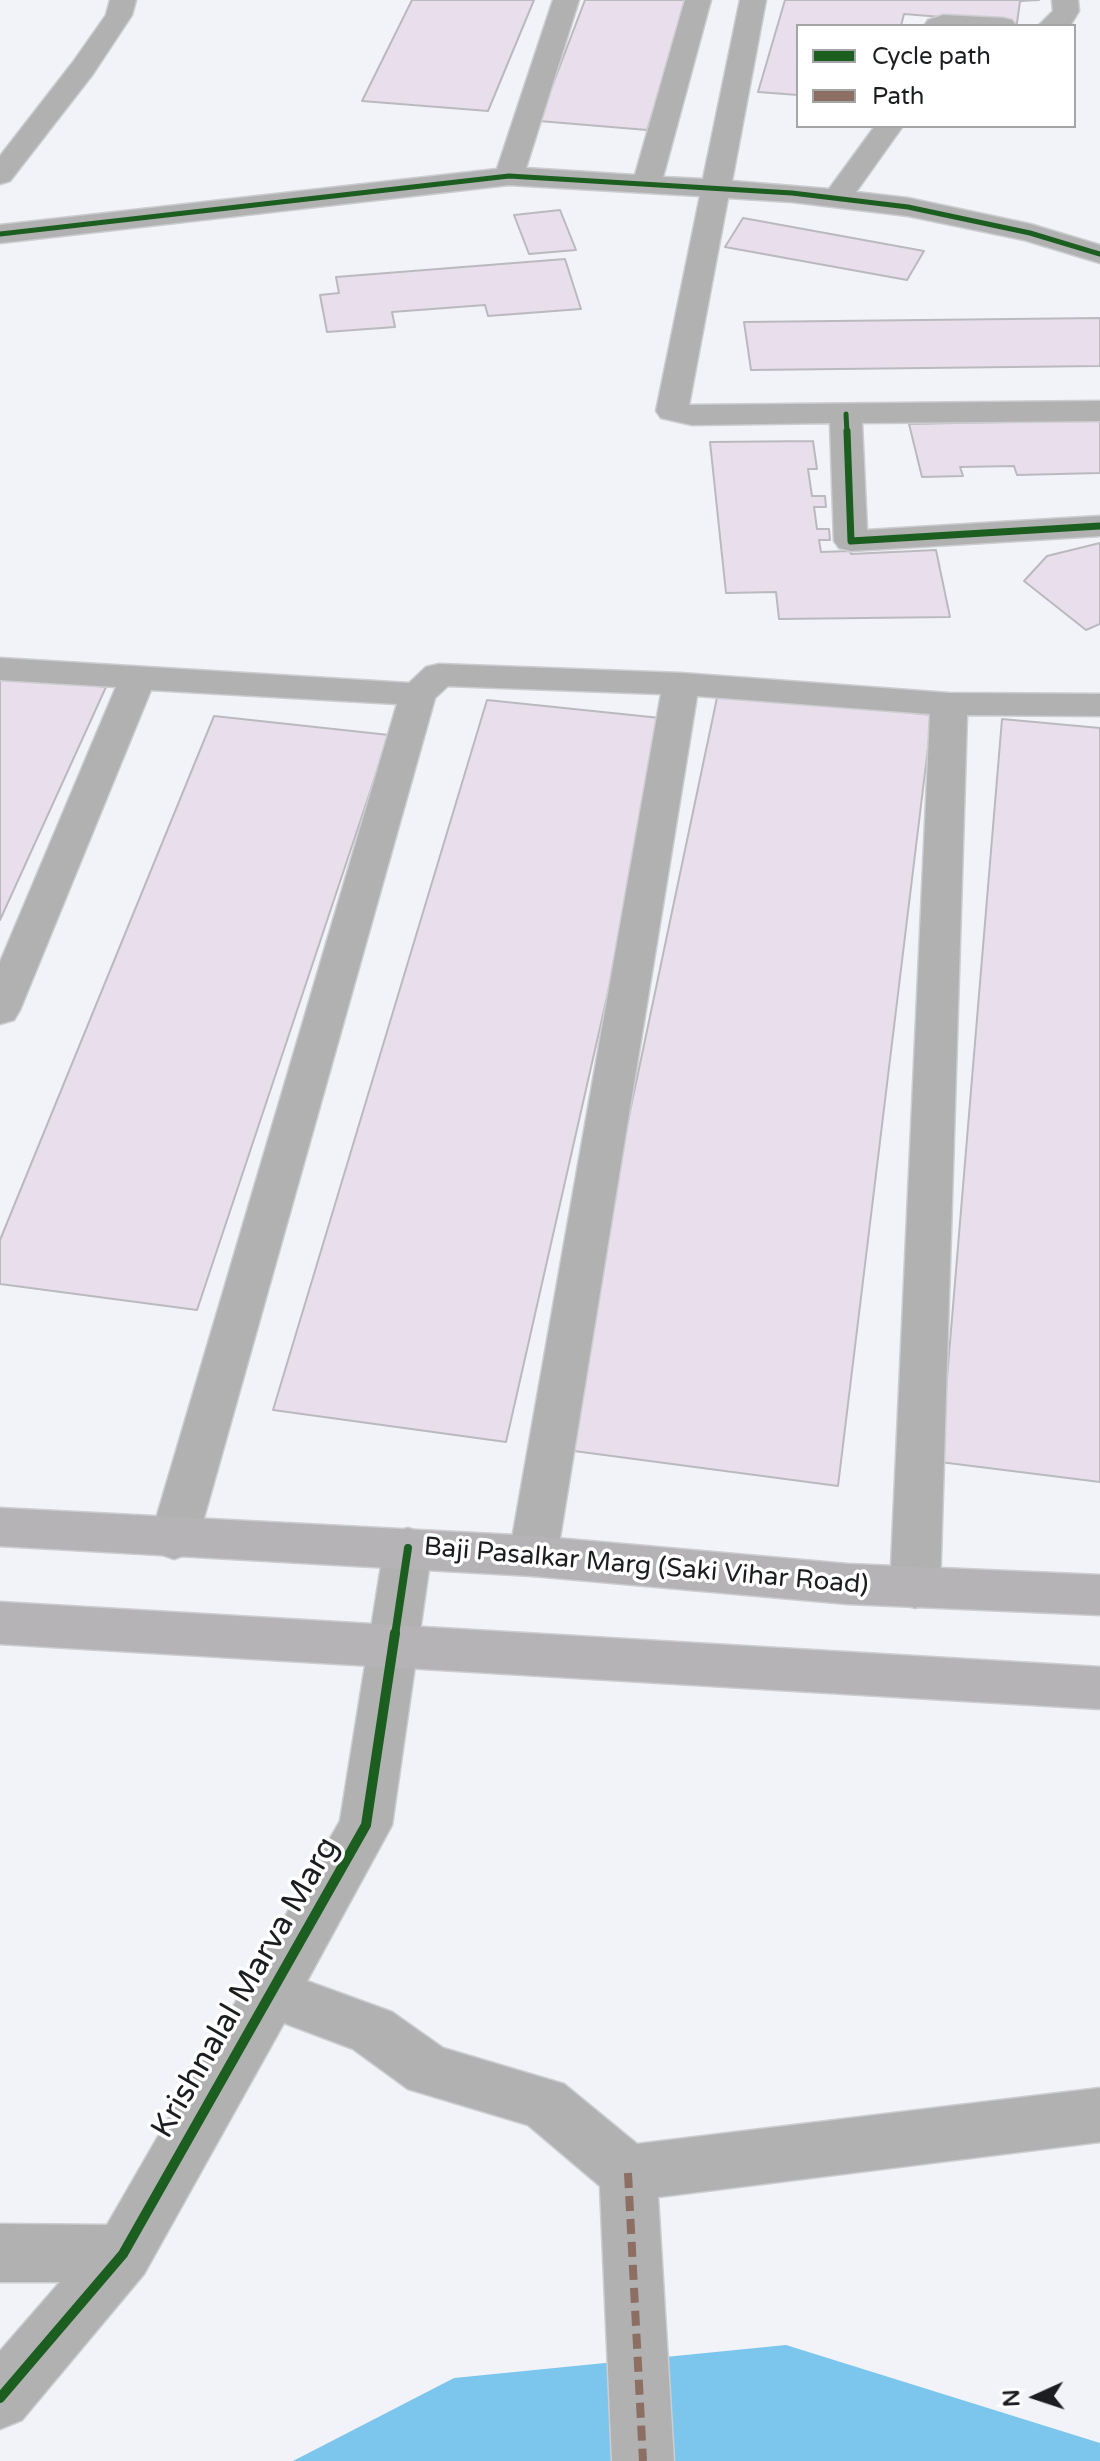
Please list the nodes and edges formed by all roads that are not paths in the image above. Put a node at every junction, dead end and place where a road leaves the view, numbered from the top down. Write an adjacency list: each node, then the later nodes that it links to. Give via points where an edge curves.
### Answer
1 (123, 0): 10 (street, via 119,15 83,68)
2 (566, 0): 11 (street)
3 (698, 0): 12 (street)
4 (753, 0): 13 (street)
5 (1065, 0): 8 (street, via 1066,11)
6 (941, 24): 7 (street)
7 (963, 24)
8 (1058, 24)
9 (888, 128): 14 (street)
10 (0, 175)
11 (509, 176): 12 (street); 15 (street)
12 (647, 184): 13 (street)
13 (718, 188): 14 (street); 18 (street, via 672,411)
14 (837, 198): 16 (street, via 908,207)
15 (0, 234)
16 (1100, 254)
17 (1100, 411): 18 (street)
18 (846, 414): 19 (street, via 851,541)
19 (1100, 526)
20 (0, 669): 21 (street)
21 (138, 678): 23 (street); 26 (street)
22 (681, 684): 23 (street, via 439,675); 24 (street); 30 (street)
23 (418, 694): 28 (street)
24 (949, 704): 25 (street); 31 (street)
25 (1100, 705)
26 (0, 1010)
27 (0, 1527): 28 (main road, Baji Pasalkar Marg (Saki Vihar Road))
28 (174, 1539): 29 (main road, Baji Pasalkar Marg (Saki Vihar Road))
29 (408, 1548): 30 (main road, Baji Pasalkar Marg (Saki Vihar Road)); 34 (street, Krishnalal Marva Marg)
30 (533, 1556): 31 (main road, Baji Pasalkar Marg (Saki Vihar Road))
31 (915, 1588): 32 (main road, Baji Pasalkar Marg (Saki Vihar Road))
32 (1100, 1595)
33 (0, 1623): 34 (main road)
34 (393, 1646): 35 (main road); 36 (street, Krishnalal Marva Marg, via 366,1825)
35 (1100, 1688)
36 (272, 1993): 38 (street, via 372,2030 428,2070 544,2103); 40 (street, Krishnalal Marva Marg)
37 (1100, 2115): 38 (street)
38 (628, 2173): 42 (street)
39 (0, 2253): 40 (street)
40 (123, 2254): 41 (street, Krishnalal Marva Marg)
41 (0, 2398)
42 (643, 2461)

